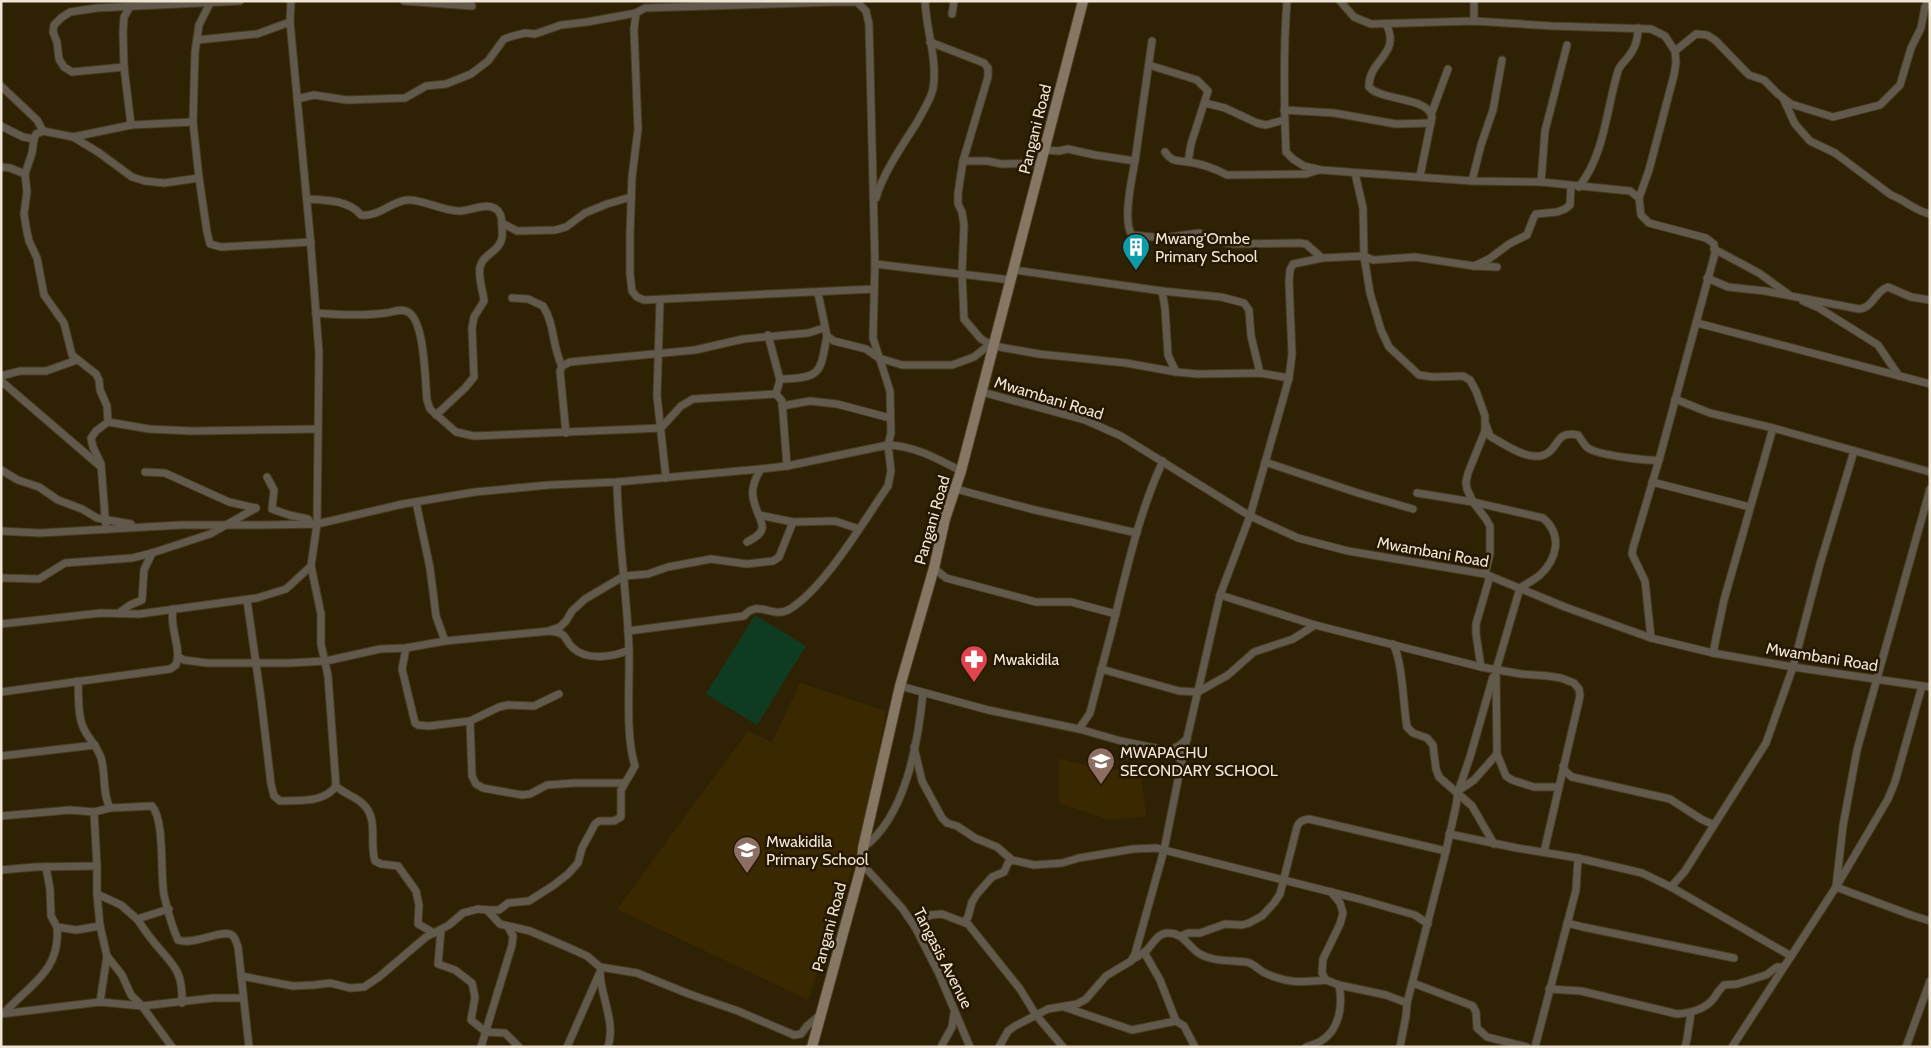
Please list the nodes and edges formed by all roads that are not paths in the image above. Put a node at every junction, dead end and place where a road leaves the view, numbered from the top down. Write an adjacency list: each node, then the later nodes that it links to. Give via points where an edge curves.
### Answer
1 (88, 1): 16 (street)
2 (240, 1): 13 (street)
3 (291, 1): 19 (street)
4 (404, 1): 14 (street)
5 (925, 1): 25 (street)
6 (954, 1): 18 (street)
7 (1083, 1): 46 (main road, Pangani Road)
8 (1287, 1): 36 (street)
9 (1340, 1): 21 (street, via 1359,20)
10 (1474, 1): 20 (street)
11 (1928, 1): 33 (street, via 1900,85 1880,105 1833,117 1791,104)
12 (170, 3): 13 (street); 15 (street)
13 (210, 3): 23 (street, via 199,25)
14 (472, 6)
15 (130, 7): 16 (street); 30 (street, via 124,17)
16 (89, 9): 30 (street, via 70,12 54,25 59,59 64,68 72,72)
17 (636, 13): 34 (street, via 504,39 488,61 471,74 446,84 426,86 405,98 347,100 314,95); 62 (street, via 638,129); 65 (street, via 645,8 667,6 857,2 866,11 869,24)
18 (952, 14)
19 (290, 22): 23 (street, via 257,34); 34 (street)
20 (1474, 22): 21 (street); 22 (street)
21 (1386, 24): 37 (street, via 1389,48 1373,72 1369,87)
22 (1638, 28): 27 (street, via 1651,29 1665,36); 61 (street, via 1635,46 1618,69 1595,160)
23 (197, 40): 39 (street)
24 (1152, 41): 29 (street)
25 (930, 42): 48 (street, via 984,63 988,68 988,78); 65 (street, via 934,71 932,90 878,192)
26 (1567, 45): 59 (street, via 1545,131)
27 (1675, 51): 33 (street, via 1696,34 1707,35 1749,75 1764,80); 63 (street, via 1674,75)
28 (1502, 60): 58 (street, via 1493,110)
29 (1150, 65): 35 (street, via 1197,80 1208,91); 49 (street)
30 (124, 67): 41 (street)
31 (1448, 68): 37 (street)
32 (1, 86): 43 (street, via 37,120)
33 (1783, 98): 66 (street, via 1795,124 1810,141 1835,153 1891,195 1920,212)
34 (297, 99): 64 (street)
35 (1205, 103): 38 (street, via 1266,126); 50 (street, via 1190,144)
36 (1284, 110): 38 (street); 40 (street, via 1334,113 1396,124)
37 (1432, 112): 40 (street)
38 (1284, 120): 53 (street, via 1286,152 1304,166)
39 (193, 122): 41 (street); 57 (street)
40 (1431, 122): 56 (street)
41 (131, 125): 44 (street)
42 (1, 126): 45 (street)
43 (42, 131): 44 (street); 45 (street)
44 (73, 137): 57 (street, via 132,177 164,183)
45 (34, 139): 55 (street)
46 (1045, 150): 49 (street, via 1068,149); 51 (main road, Pangani Road)
47 (1165, 152): 50 (street, via 1174,160)
48 (963, 161): 51 (street); 75 (street, via 958,192 964,225)
49 (1135, 161): 71 (street, via 1128,207 1128,226 1132,235 1163,238 1199,234 1229,244 1300,243 1306,244)
50 (1188, 162): 53 (street, via 1221,171 1227,176 1306,174)
51 (1042, 163): 76 (main road, Pangani Road)
52 (1, 167): 55 (street)
53 (1321, 170): 54 (street)
54 (1355, 173): 56 (street); 70 (street, via 1363,208)
55 (25, 174): 94 (street, via 24,214 44,295 64,323 72,355)
56 (1420, 176): 58 (street)
57 (199, 178): 68 (street, via 210,244 221,248)
58 (1472, 181): 59 (street)
59 (1541, 182): 60 (street)
60 (1571, 186): 61 (street); 73 (street, via 1570,205 1566,209 1536,214 1527,234)
61 (1579, 187): 63 (street, via 1630,191)
62 (632, 197): 67 (street, via 585,213 566,227 555,230 517,231); 83 (street, via 632,291 644,300)
63 (1639, 198): 69 (street, via 1642,215 1649,223 1706,238 1714,244)
64 (307, 199): 67 (street, via 333,201 356,208 361,215 368,216 393,203 408,200 449,211 488,206 495,208); 68 (street)
65 (874, 206): 72 (street)
66 (1930, 214)
67 (502, 223): 109 (street, via 501,241 480,265 484,301 474,317 472,328 474,377)
68 (311, 242): 85 (street)
69 (1714, 249): 77 (street); 81 (street, via 1759,273)
70 (1364, 256): 71 (street); 73 (street, via 1373,260 1415,257); 112 (street, via 1370,293 1389,346 1419,375 1463,376 1470,380)
71 (1322, 258): 101 (street, via 1293,264 1290,270 1292,354)
72 (875, 264): 75 (street); 78 (street)
73 (1474, 266): 74 (street)
74 (1497, 267)
75 (962, 273): 76 (street); 90 (street, via 964,319 981,339)
76 (1013, 275): 79 (street); 90 (main road, Pangani Road)
77 (1707, 278): 81 (street, via 1728,287); 86 (street)
78 (874, 289): 80 (street); 93 (street, via 873,338)
79 (1162, 291): 92 (street); 98 (street, via 1221,297 1244,303 1249,310 1251,336)
80 (818, 293): 83 (street); 87 (street)
81 (1791, 296): 84 (street, via 1863,309 1883,288 1888,287 1911,297); 100 (street, via 1820,308 1878,345)
82 (512, 298): 95 (street, via 528,299 543,306)
83 (660, 300): 91 (street)
84 (1930, 300)
85 (316, 313): 109 (street, via 409,312 416,318 420,330 427,400); 115 (street)
86 (1696, 323): 100 (street); 107 (street)
87 (824, 328): 88 (street, via 808,333); 89 (street)
88 (768, 335): 91 (street); 102 (street)
89 (827, 336): 93 (street, via 834,341 866,349); 102 (street, via 819,370 814,374)
90 (992, 345): 93 (street, via 974,357 952,365 902,365); 96 (street, via 1039,354); 105 (main road, Pangani Road)
91 (658, 354): 95 (street, via 570,362); 113 (street)
92 (1168, 355): 96 (street, via 1162,364); 97 (street)
93 (879, 358): 110 (street, via 890,391)
94 (77, 360): 99 (street, via 46,370); 111 (street, via 96,374 107,406)
95 (562, 366): 116 (street)
96 (1152, 367): 97 (street)
97 (1176, 372): 98 (street)
98 (1260, 373): 101 (street)
99 (1, 376)
100 (1899, 376): 104 (street)
101 (1289, 378): 121 (street)
102 (780, 380): 106 (street)
103 (1, 381): 122 (street)
104 (1930, 384)
105 (982, 392): 120 (street, Mwambani Road, via 1084,420 1121,436); 126 (main road, Pangani Road)
106 (776, 394): 108 (street); 113 (street, via 693,399 681,406)
107 (1675, 399): 114 (street, via 1710,413); 119 (street)
108 (782, 406): 110 (street, via 810,400); 123 (street)
109 (436, 415): 116 (street, via 456,432 474,436)
110 (890, 418): 117 (street)
111 (108, 422): 115 (street, via 148,429); 122 (street, via 91,438)
112 (1486, 425): 119 (street, via 1490,436 1524,454 1543,456 1560,437 1571,434 1578,435 1586,447 1604,454 1641,461); 137 (street, via 1467,477 1467,489)
113 (660, 428): 116 (street); 130 (street)
114 (1773, 428): 118 (street); 138 (street)
115 (318, 429): 144 (street)
116 (566, 433)
117 (888, 445): 123 (street); 126 (street, via 913,449); 148 (street, via 891,471 888,486)
118 (1854, 451): 128 (street); 178 (street)
119 (1659, 460): 132 (street)
120 (1162, 461): 141 (street, Mwambani Road); 150 (street)
121 (1265, 462): 139 (street); 141 (street)
122 (100, 466): 142 (street)
123 (787, 466): 124 (street)
124 (761, 469): 130 (street); 140 (street, via 752,489)
125 (1, 470): 142 (street, via 39,487 58,500)
126 (961, 471): 134 (main road, Pangani Road)
127 (145, 472): 145 (street, via 165,474 229,502 256,508)
128 (1930, 472)
129 (267, 477): 144 (street, via 274,490 272,509)
130 (666, 478): 131 (street)
131 (617, 482): 136 (street, via 475,492); 156 (street)
132 (1652, 482): 138 (street); 168 (street, via 1632,554 1646,581)
133 (1930, 488): 181 (street)
134 (956, 489): 150 (street); 154 (main road, Pangani Road, via 945,519)
135 (1417, 493): 137 (street)
136 (416, 502): 144 (street); 169 (street, via 436,616)
137 (1473, 502): 155 (street, via 1490,526); 158 (street, via 1542,518 1550,525 1556,538 1552,560 1539,576)
138 (1750, 507): 173 (street)
139 (1413, 509)
140 (758, 515): 143 (street); 151 (street, via 762,530)
141 (1250, 516): 155 (street, Mwambani Road, via 1314,542); 159 (street)
142 (106, 520): 146 (street); 147 (street)
143 (793, 522): 148 (street, via 835,522); 156 (street, via 779,557 773,561 747,564 711,559 648,574)
144 (314, 524): 145 (street); 153 (street)
145 (225, 526): 146 (street); 152 (street)
146 (144, 527): 147 (street)
147 (106, 529): 149 (street, via 40,533)
148 (859, 529): 166 (street, via 820,582 783,612 758,608 750,609 744,616)
149 (1, 531)
150 (1137, 533): 163 (street)
151 (747, 542)
152 (152, 553): 157 (street, via 132,558 65,563 39,579); 162 (street, via 144,570 142,600)
153 (311, 566): 160 (street, via 286,589); 175 (street)
154 (934, 568): 163 (street, via 946,578 1036,602 1071,602); 183 (main road, Pangani Road)
155 (1488, 575): 158 (street, Mwambani Road); 177 (street, via 1476,624)
156 (624, 576): 166 (street); 167 (street, via 585,599 566,622)
157 (1, 578)
158 (1520, 588): 168 (street, Mwambani Road); 180 (street)
159 (1220, 595): 165 (street); 186 (street)
160 (247, 600): 161 (street); 176 (street)
161 (173, 609): 162 (street); 174 (street, via 171,620)
162 (119, 614): 164 (street, via 101,613)
163 (1116, 614): 179 (street)
164 (1, 624)
165 (1314, 625): 170 (street); 186 (street, via 1293,639 1254,652 1228,675)
166 (628, 630): 172 (street)
167 (550, 631): 169 (street); 172 (street, via 560,632 578,652 588,655 617,656)
168 (1651, 638): 173 (street, Mwambani Road)
169 (445, 641): 171 (street)
170 (1393, 644): 177 (street); 202 (street, via 1400,664 1407,727 1430,741 1439,777)
171 (406, 648): 175 (street, via 380,649); 189 (street, via 402,669 415,723 429,726)
172 (629, 650): 199 (street, via 635,766)
173 (1713, 652): 178 (street, Mwambani Road)
174 (179, 657): 176 (street, via 206,663); 182 (street, via 170,669)
175 (326, 662): 176 (street); 200 (street)
176 (256, 663): 200 (street, via 274,796 280,801 317,799 330,794)
177 (1481, 667): 180 (street)
178 (1793, 667): 181 (street, Mwambani Road); 206 (street, via 1766,743)
179 (1101, 670): 186 (street, via 1179,691); 190 (street, via 1090,713)
180 (1496, 670): 195 (street); 198 (street, via 1561,678 1574,683 1579,689 1576,719); 202 (street)
181 (1877, 680): 184 (street, Mwambani Road); 221 (street, via 1857,750)
182 (78, 681): 185 (street); 192 (street, via 84,730)
183 (900, 686): 187 (street); 209 (main road, Pangani Road)
184 (1926, 686): 221 (street, via 1888,799)
185 (1, 692)
186 (1198, 692): 191 (street)
187 (923, 693): 190 (street); 193 (street)
188 (559, 694): 189 (street, via 534,706 499,707)
189 (470, 721): 199 (street, via 472,776 483,788 522,795 547,785)
190 (1079, 729): 194 (street)
191 (1188, 737): 194 (street); 197 (street)
192 (95, 745): 196 (street); 203 (street, via 104,770)
193 (914, 748): 209 (street, via 894,812 873,841); 214 (street, via 922,781 942,818 975,838 998,847)
194 (1169, 750): 197 (street)
195 (1497, 754): 201 (street, via 1506,776 1512,780 1534,787); 202 (street, via 1474,780)
196 (1, 756)
197 (1182, 760): 210 (street)
198 (1563, 766): 201 (street); 206 (street, via 1572,777 1670,799)
199 (624, 782): 225 (street, via 620,817 595,824 578,863 568,874 529,901 508,903 499,910)
200 (336, 786): 238 (street, via 368,809 372,818 372,848 376,861 398,866 416,891 418,924)
201 (1558, 787): 212 (street)
202 (1458, 792): 207 (street); 208 (street, via 1472,806)
203 (110, 808): 204 (street); 224 (street, via 145,805 156,810 164,894)
204 (94, 812): 205 (street, via 70,810); 216 (street)
205 (1, 816)
206 (1714, 825): 220 (street, via 1685,872)
207 (1449, 834): 208 (street); 211 (street)
208 (1494, 844): 212 (street)
209 (863, 848): 215 (main road, Pangani Road)
210 (1164, 850): 214 (street, via 1133,849 1034,865); 219 (street); 244 (street)
211 (1446, 851): 219 (street, via 1303,820 1298,823); 226 (street)
212 (1544, 852): 213 (street)
213 (1578, 858): 220 (street, via 1642,873); 231 (street, via 1576,890)
214 (1012, 860): 230 (street, via 1004,872 992,877 977,894)
215 (862, 864): 234 (street, Tangasis Avenue); 262 (main road, Pangani Road)
216 (98, 866): 217 (street); 223 (street)
217 (46, 867): 218 (street); 235 (street, via 51,916)
218 (1, 870)
219 (1284, 881): 222 (street); 239 (street, via 1274,903 1256,920 1242,925 1225,924)
220 (1671, 887): 242 (street)
221 (1836, 887): 229 (street); 242 (street)
222 (1331, 892): 227 (street); 248 (street, via 1340,903 1343,914 1323,960 1322,973)
223 (97, 894): 228 (street, via 121,905); 233 (street)
224 (169, 909): 228 (street); 247 (street, via 178,940 200,941 219,934 233,935 238,947)
225 (487, 910): 236 (street, via 500,924); 237 (street, via 463,913)
226 (1431, 912): 227 (street); 232 (street)
227 (1415, 915): 232 (street)
228 (137, 918): 255 (street, via 179,975)
229 (1930, 921)
230 (964, 922): 234 (street, via 942,914 921,920); 263 (street, via 1020,989)
231 (1567, 923): 243 (street); 252 (street)
232 (1428, 924): 249 (street)
233 (100, 926): 235 (street, via 76,930); 241 (street)
234 (914, 926): 259 (street, Tangasis Avenue)
235 (56, 927): 260 (street, via 58,942 48,968)
236 (508, 927): 246 (street, via 530,931 587,956); 265 (street, via 513,936 512,945)
237 (442, 930): 238 (street); 265 (street, via 438,964 455,970 472,983 475,997 472,1020)
238 (434, 933): 247 (street, via 364,987 350,988 330,983 292,986)
239 (1181, 936): 240 (street, via 1170,932 1160,934); 248 (street, via 1200,954 1248,962 1264,973 1289,982)
240 (1144, 952): 244 (street); 264 (street, via 1160,980)
241 (107, 956): 254 (street); 257 (street, via 122,975 131,995)
242 (1791, 956): 245 (street)
243 (1734, 958)
244 (1131, 961): 258 (street, via 1106,976 1086,999)
245 (1782, 967): 261 (street, via 1766,975 1724,985 1713,1000); 283 (street)
246 (600, 970): 262 (street, via 637,973 794,1035 801,1034); 270 (street); 271 (street, via 608,1017)
247 (241, 976): 253 (street)
248 (1326, 980): 251 (street)
249 (1414, 982): 256 (street); 280 (street, via 1473,1006 1477,1028 1487,1037)
250 (1930, 982): 284 (street)
251 (1339, 985): 256 (street); 278 (street, via 1341,1006 1334,1027 1321,1041)
252 (1549, 988): 261 (street, via 1581,991 1678,1014); 281 (street)
253 (243, 998): 255 (street); 267 (street)
254 (100, 1002): 257 (street); 260 (street)
255 (182, 1003): 257 (street)
256 (1407, 1003): 279 (street)
257 (142, 1006): 266 (street)
258 (1064, 1007): 263 (street); 264 (street, via 1132,1030)
259 (955, 1011): 273 (street, via 952,1028); 274 (street, Tangasis Avenue)
260 (2, 1013)
261 (1691, 1013): 282 (street)
262 (821, 1014): 272 (main road, Pangani Road)
263 (1036, 1015): 275 (street, via 1008,1031); 276 (street)
264 (1176, 1021): 277 (street, via 1184,1026)
265 (486, 1032): 268 (street); 269 (street, via 505,1033)
266 (172, 1047)
267 (249, 1047)
268 (481, 1047)
269 (519, 1047)
270 (567, 1047)
271 (608, 1047)
272 (812, 1047)
273 (941, 1047)
274 (970, 1047)
275 (999, 1047)
276 (1063, 1047)
277 (1196, 1047)
278 (1306, 1047)
279 (1400, 1047)
280 (1527, 1047)
281 (1535, 1047)
282 (1685, 1047)
283 (1732, 1047)
284 (1906, 1047)

